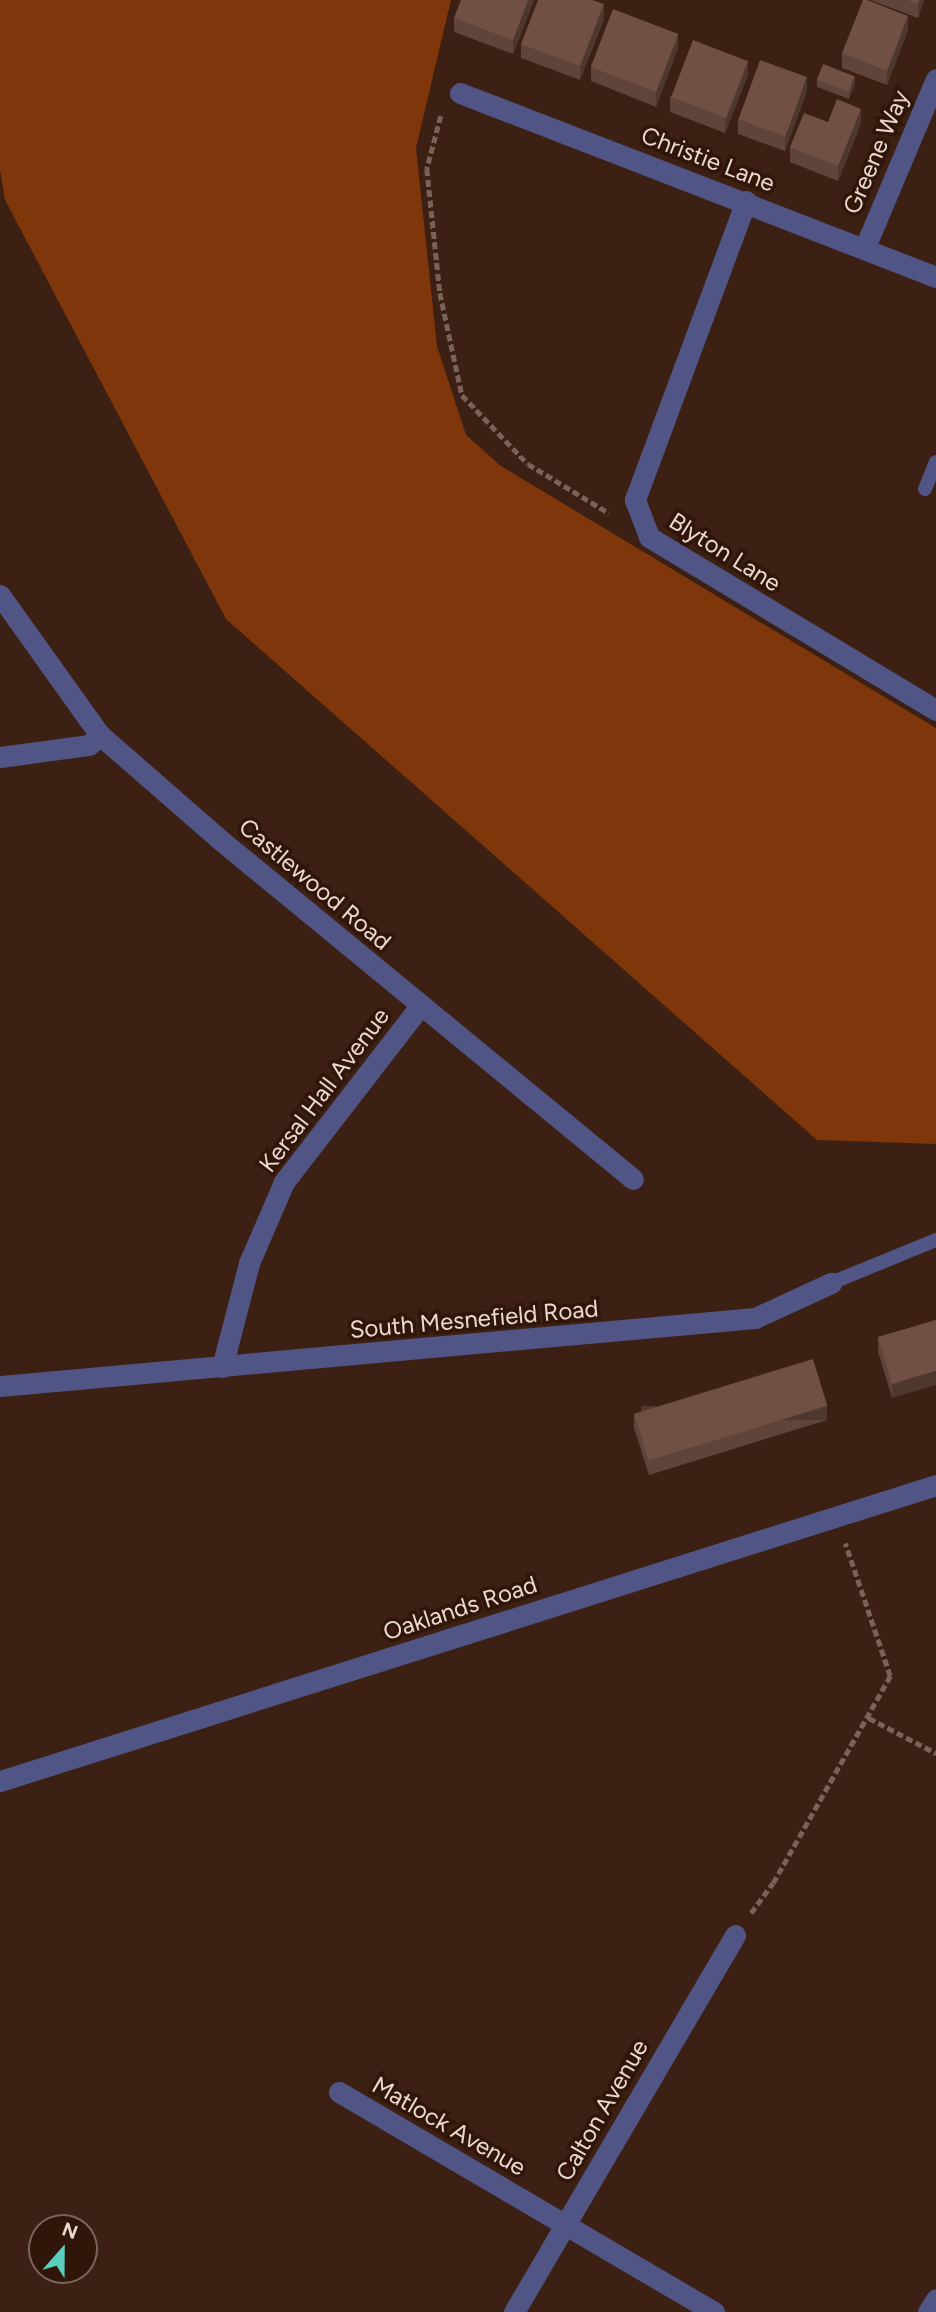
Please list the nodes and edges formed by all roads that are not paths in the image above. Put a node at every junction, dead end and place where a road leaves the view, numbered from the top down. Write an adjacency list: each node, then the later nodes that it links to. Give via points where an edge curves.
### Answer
1 (936, 79): 4 (street, Greene Way)
2 (460, 93): 3 (street, Christie Lane)
3 (746, 201): 4 (street, Christie Lane); 9 (street, Blyton Lane, via 635,500 649,537)
4 (865, 247): 5 (street, Christie Lane)
5 (936, 277)
6 (936, 461): 7 (lane)
7 (925, 489)
8 (0, 594): 10 (street, Castlewood Road)
9 (936, 710)
10 (100, 735): 11 (street, via 89,745); 12 (street, Castlewood Road)
11 (0, 757)
12 (421, 1005): 13 (street, Castlewood Road); 16 (street, Kersal Hall Avenue, via 284,1182 249,1264)
13 (633, 1179)
14 (936, 1240): 15 (lane, South Mesnefield Road)
15 (831, 1283): 16 (street, South Mesnefield Road, via 755,1318)
16 (222, 1367): 17 (street, South Mesnefield Road)
17 (0, 1386)
18 (936, 1485): 19 (street, Oaklands Road)
19 (0, 1781)
20 (735, 1935): 22 (street, Calton Avenue)
21 (339, 2092): 22 (street, Matlock Avenue)
22 (565, 2224): 24 (street, Calton Avenue); 25 (street, Matlock Avenue)
23 (936, 2299): 26 (street)
24 (514, 2312)
25 (714, 2312)
26 (928, 2312)

